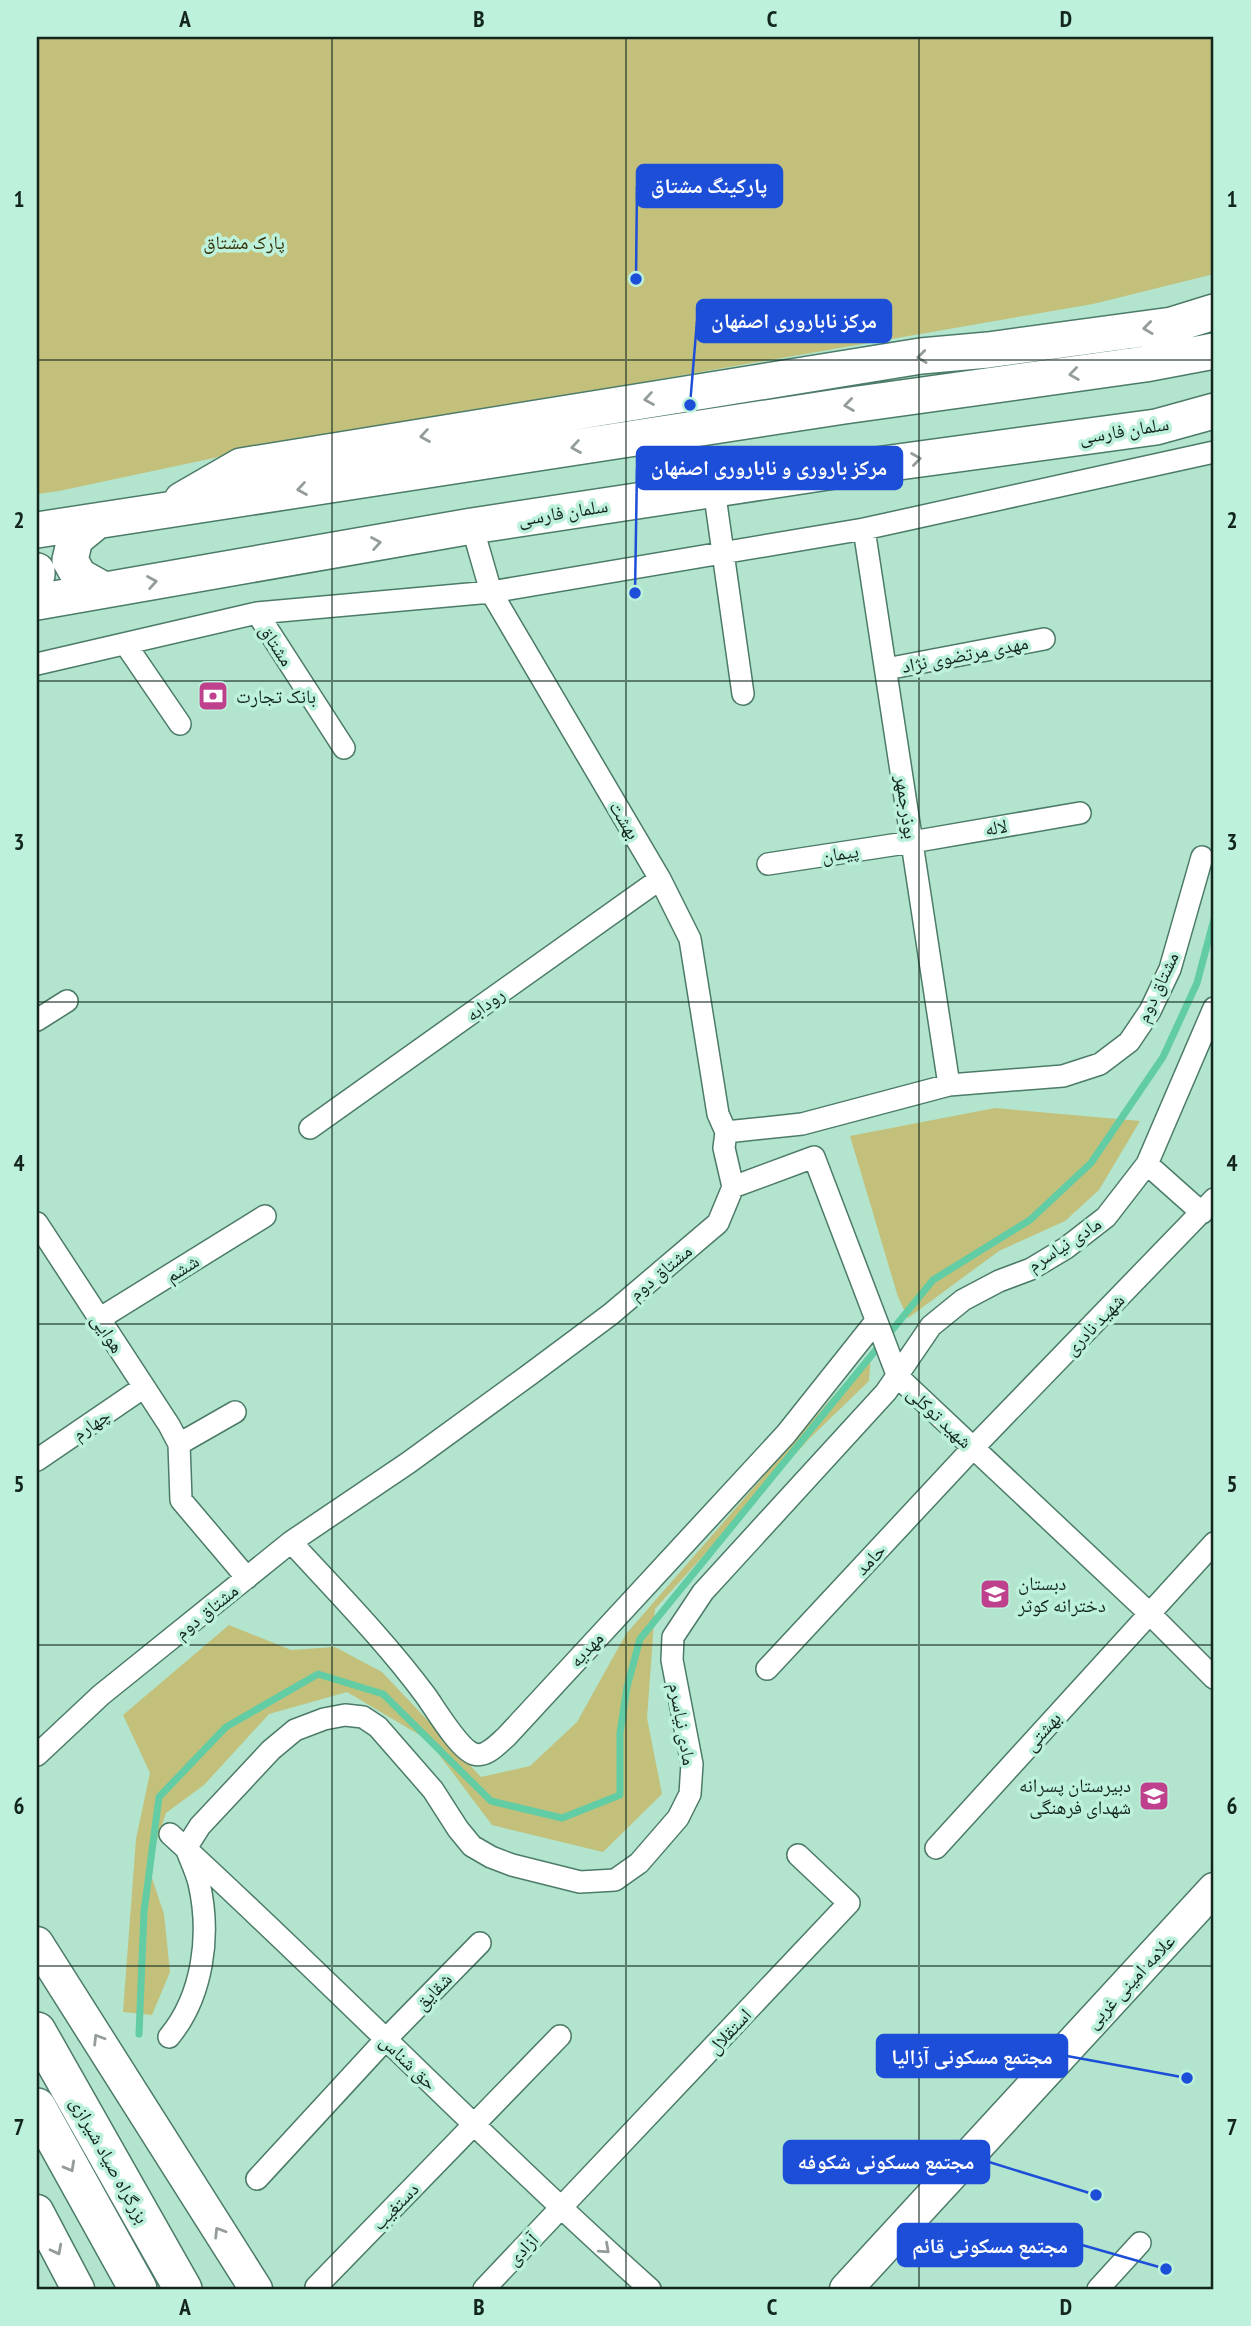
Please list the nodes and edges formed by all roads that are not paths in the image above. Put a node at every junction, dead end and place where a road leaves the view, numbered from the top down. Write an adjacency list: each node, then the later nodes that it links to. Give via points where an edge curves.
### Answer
1 (1214, 312): 6 (main road, one-way to 6, via 1172,325 921,356 241,466)
2 (1214, 351): 6 (main road, one-way to 6, via 1145,365 854,404)
3 (1214, 411): 5 (main road, سلمان فارسی, one-way to 3, via 1156,427)
4 (1214, 452): 9 (street, سلمان فارسی)
5 (714, 489): 8 (main road, سلمان فارسی); 11 (street)
6 (164, 510): 7 (main road)
7 (97, 521): 10 (main road); 12 (main road, via 75,539 70,560 79,576)
8 (472, 526): 12 (main road, سلمان فارسی, one-way to 8); 13 (street, بهشت)
9 (864, 529): 11 (street, سلمان فارسی); 19 (street, بوذرجمهر)
10 (37, 530)
11 (723, 552): 13 (street, سلمان فارسی); 20 (street)
12 (104, 590): 14 (main road, سلمان فارسی)
13 (491, 592): 15 (street, سلمان فارسی); 27 (street, بهشت)
14 (37, 602)
15 (257, 613): 17 (street, سلمان فارسی); 22 (street, مشتاق)
16 (1044, 639): 19 (street, مهدی مرتضوی نژاد)
17 (126, 645): 18 (street, سلمان فارسی); 21 (street)
18 (37, 664)
19 (886, 669): 24 (street, بوذرجمهر)
20 (743, 694)
21 (180, 724)
22 (344, 748)
23 (1080, 813): 24 (street, لاله)
24 (912, 842): 26 (street, پیمان); 31 (street, بوذرجمهر)
25 (1202, 857): 31 (street, مشتاق دوم, via 1170,969 1129,1042 1100,1064 1063,1076)
26 (768, 864)
27 (660, 879): 32 (street, رودابه); 33 (street, بهشت, via 690,939 718,1114)
28 (67, 1001): 30 (street)
29 (1214, 1008): 34 (street, مادی نیاسرم)
30 (37, 1020)
31 (949, 1085): 33 (street, مشتاق دوم, via 802,1124)
32 (310, 1128)
33 (726, 1132): 35 (street, via 724,1148)
34 (1147, 1164): 36 (street); 41 (street, مادی نیاسرم, via 1106,1217 1066,1248 963,1300 930,1326)
35 (733, 1187): 40 (street, شهید توکلی, via 814,1157); 47 (street, مشتاق دوم, via 718,1223 611,1314 408,1463)
36 (1208, 1206): 45 (street, شهید نادری)
37 (265, 1216): 39 (street, ششم)
38 (37, 1223): 39 (street, هوایی)
39 (99, 1319): 42 (street, هوایی)
40 (876, 1321): 41 (street, شهید توکلی); 47 (street, مهدیه, via 786,1434 506,1737 483,1754 463,1746 405,1670)
41 (898, 1377): 45 (street, شهید توکلی); 54 (street, مادی نیاسرم, via 703,1592 673,1637 672,1660 692,1764 690,1794 656,1845 615,1880 580,1882 512,1865 472,1846 433,1790 378,1727 363,1717 345,1715 295,1730 200,1826)
42 (144, 1387): 44 (street, هوایی); 46 (street, چهارم)
43 (235, 1412): 44 (street)
44 (178, 1444): 49 (street, هوایی, via 181,1500)
45 (973, 1448): 50 (street, شهید توکلی); 51 (street, حامد)
46 (37, 1460)
47 (291, 1542): 49 (street, مشتاق دوم)
48 (1214, 1544): 50 (street, بهشتی)
49 (247, 1578): 53 (street, مشتاق دوم, via 101,1695)
50 (1149, 1613): 52 (street, شهید توکلی); 55 (street, بهشتی)
51 (767, 1669)
52 (1214, 1678)
53 (37, 1755)
54 (178, 1841): 63 (street, via 199,1883 202,1962 184,2019); 64 (street, حق شناس)
55 (936, 1848)
56 (798, 1855): 68 (street, استقلال, via 849,1903)
57 (1214, 1889): 78 (main road, علامه امینی غربی)
58 (1214, 1921): 79 (main road, علامه امینی غربی)
59 (37, 1943): 75 (main road, one-way to 59)
60 (480, 1943): 64 (street, شقایق)
61 (37, 2031): 74 (highway, بزرگراه صیاد شیرازی)
62 (560, 2036): 66 (street, دستغیب)
63 (169, 2037)
64 (386, 2039): 66 (street, حق شناس); 67 (street)
65 (37, 2107): 73 (highway, بزرگراه صیاد شیرازی, one-way to 73)
66 (473, 2124): 68 (street, حق شناس); 71 (street, دستغیب)
67 (257, 2179)
68 (561, 2209): 76 (street, آزادی); 77 (street, حق شناس, one-way to 77)
69 (37, 2211): 72 (main road, one-way to 72)
70 (1140, 2244): 80 (street)
71 (316, 2287)
72 (78, 2289)
73 (138, 2289)
74 (183, 2289)
75 (256, 2289)
76 (484, 2289)
77 (650, 2289)
78 (846, 2289)
79 (871, 2289)
80 (1098, 2289)

